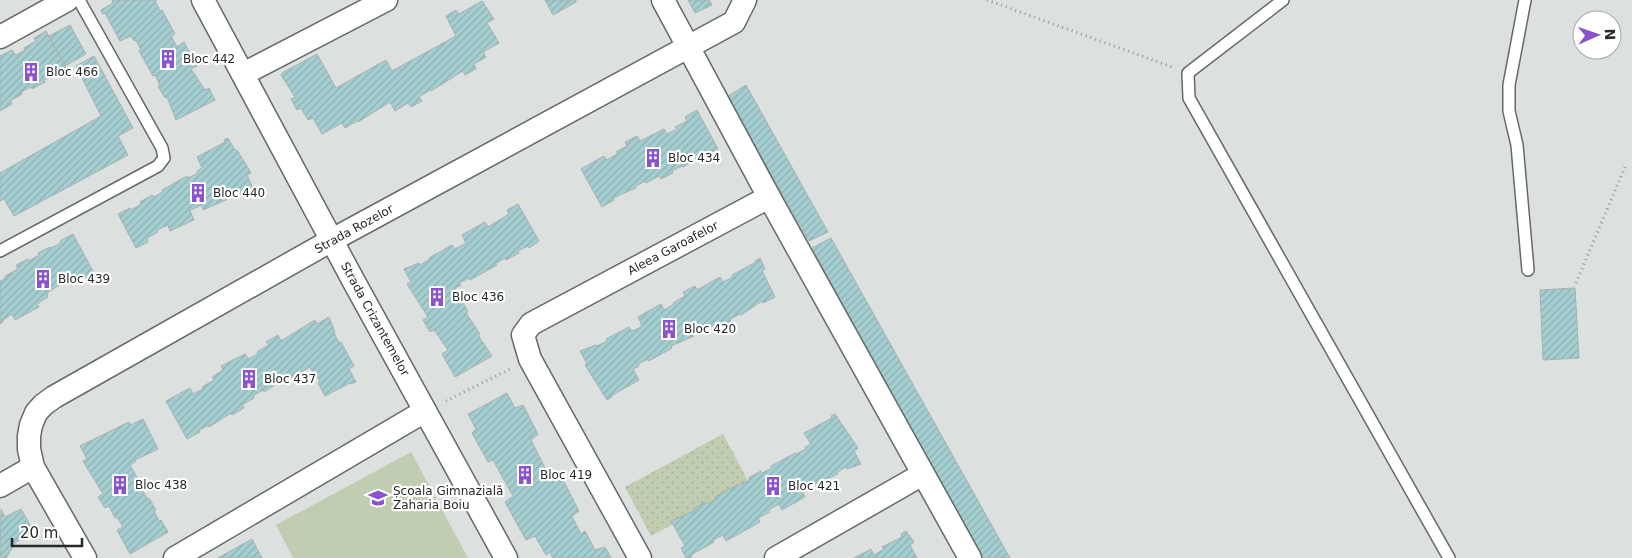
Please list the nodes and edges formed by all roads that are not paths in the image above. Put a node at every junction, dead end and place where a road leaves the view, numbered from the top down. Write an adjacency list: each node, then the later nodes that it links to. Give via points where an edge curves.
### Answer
1 (67, 0): 9 (street)
2 (79, 0): 14 (lane, via 162,148 164,158 158,166)
3 (203, 0): 11 (street, Strada Crizantemelor)
4 (386, 0): 11 (street)
5 (663, 0): 10 (street)
6 (745, 0): 10 (street, Strada Rozelor, via 734,22)
7 (1283, 0): 26 (lane, via 1188,73 1189,98)
8 (1525, 0): 15 (lane, via 1510,85 1509,111 1518,145)
9 (0, 37)
10 (688, 48): 12 (street); 13 (street, Strada Rozelor)
11 (243, 74): 13 (street, Strada Crizantemelor)
12 (769, 197): 18 (street); 23 (street, Aleea Garoafelor, via 531,324 523,336 530,359)
13 (332, 240): 16 (street, Strada Crizantemelor); 17 (street, Strada Rozelor, via 43,405 36,413 29,436)
14 (0, 251)
15 (1528, 270)
16 (426, 411): 21 (street); 22 (street, Strada Crizantemelor)
17 (33, 467): 19 (street); 20 (street)
18 (923, 474): 24 (street); 25 (street)
19 (0, 486)
20 (85, 558)
21 (175, 558)
22 (506, 558)
23 (640, 558)
24 (776, 558)
25 (970, 558)
26 (1449, 558)

